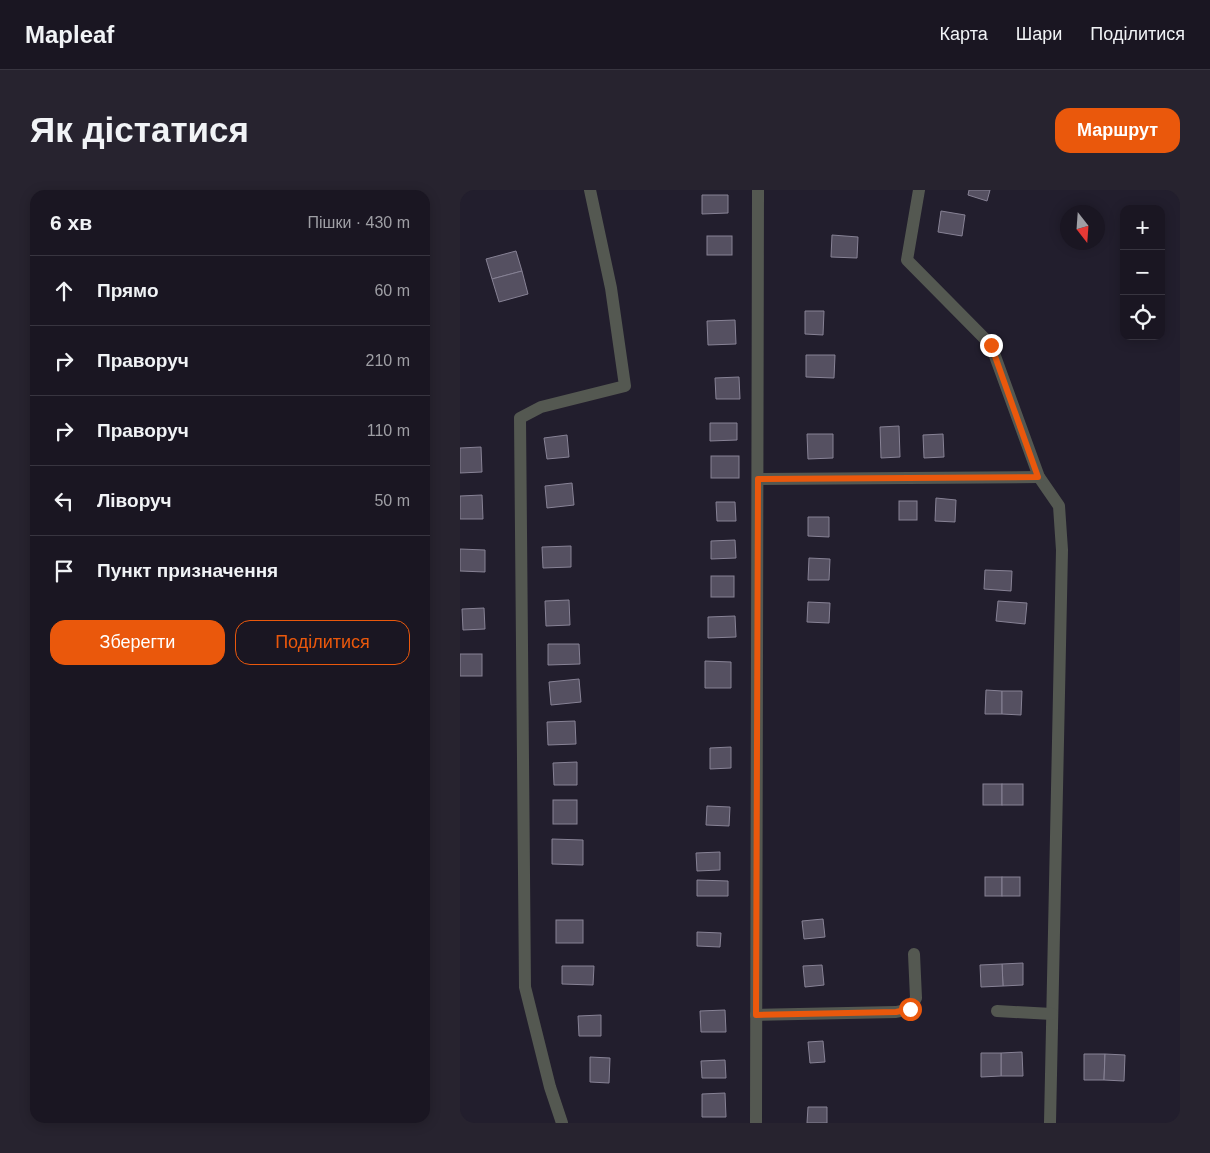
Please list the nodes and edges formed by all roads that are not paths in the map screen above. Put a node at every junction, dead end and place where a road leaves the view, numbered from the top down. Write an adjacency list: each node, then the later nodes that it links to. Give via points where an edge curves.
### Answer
1 (590, 190): 10 (street, via 611,288 625,386 541,407 520,418 524,987)
2 (758, 190): 5 (street)
3 (919, 190): 4 (street, via 907,260 991,345)
4 (1038, 477): 5 (street); 8 (street, via 1059,506 1062,550)
5 (758, 479): 9 (street)
6 (914, 954): 9 (street, via 916,998 910,1009)
7 (996, 1011): 8 (street)
8 (1052, 1014): 12 (street)
9 (756, 1015): 11 (street)
10 (562, 1123)
11 (756, 1123)
12 (1050, 1123)

